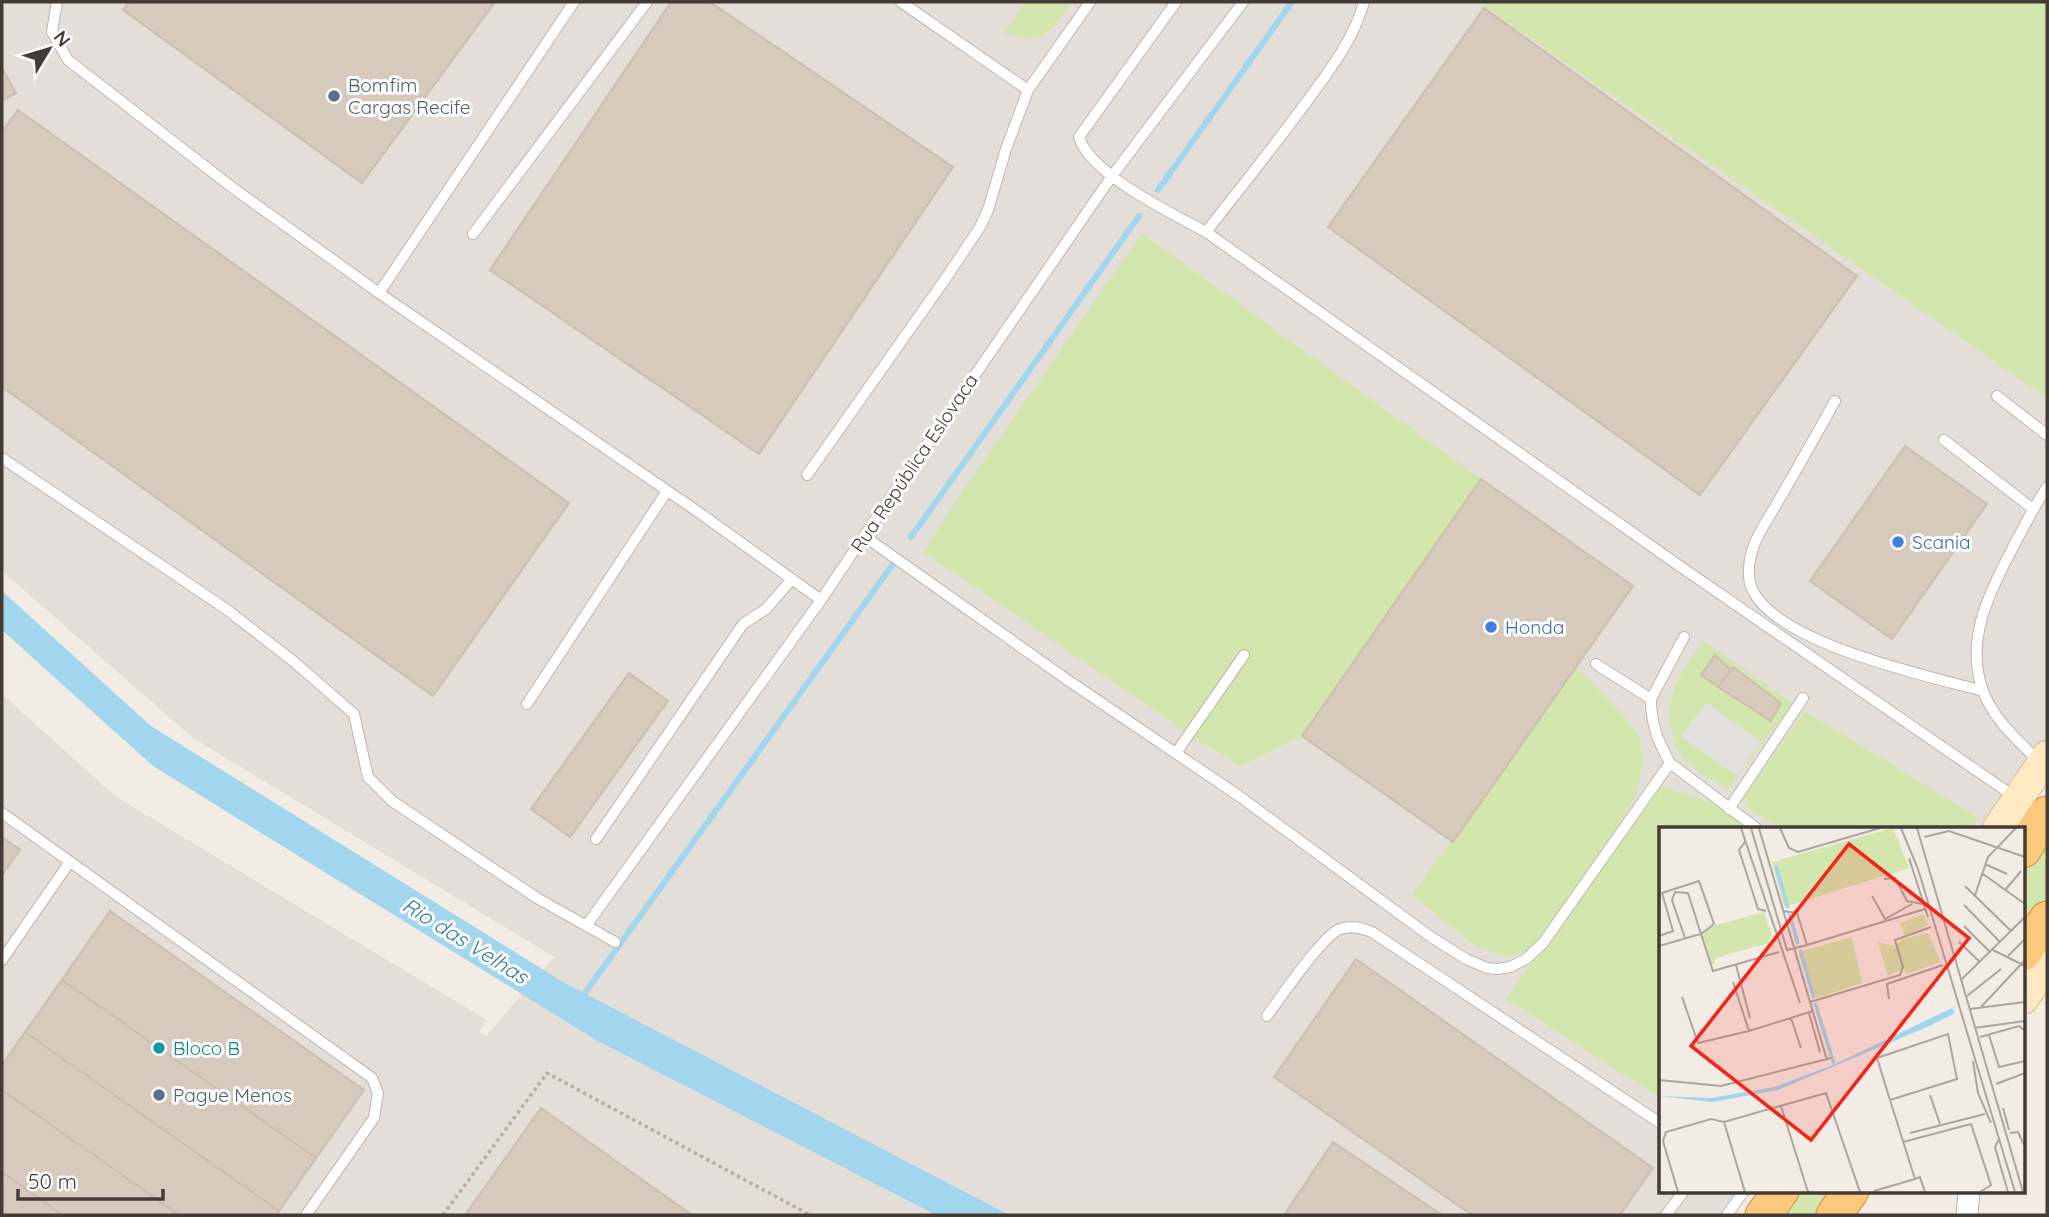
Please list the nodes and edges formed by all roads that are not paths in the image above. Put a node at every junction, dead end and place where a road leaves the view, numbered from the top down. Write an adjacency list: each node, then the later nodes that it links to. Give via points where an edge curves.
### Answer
1 (57, 2): 13 (lane, via 52,32 68,61)
2 (573, 2): 13 (lane)
3 (647, 2): 12 (lane)
4 (901, 2): 9 (lane)
5 (1090, 2): 9 (lane)
6 (1175, 2): 10 (lane, via 1079,137 1095,162)
7 (1243, 2): 10 (lane, Rua República Eslovaca)
8 (1364, 2): 11 (lane, via 1351,37 1322,81)
9 (1028, 90): 19 (lane, via 980,227)
10 (1112, 176): 11 (lane); 23 (lane, Rua República Eslovaca)
11 (1206, 232): 36 (lane, via 1681,567)
12 (473, 234)
13 (379, 293): 21 (lane)
14 (1997, 396): 16 (lane)
15 (1835, 401): 29 (lane, via 1754,545 1749,576 1754,594 1784,622 1816,639 1892,667)
16 (2047, 435)
17 (1944, 440): 22 (lane)
18 (2, 458): 45 (lane, via 226,609 354,714 368,777 392,801)
19 (807, 475)
20 (2047, 487): 22 (lane)
21 (667, 491): 24 (lane); 32 (lane)
22 (2033, 509): 29 (lane, via 1983,610 1976,650)
23 (863, 536): 25 (lane, Rua República Eslovaca); 33 (lane)
24 (792, 579): 25 (lane); 41 (lane, via 766,609 743,624)
25 (821, 600): 45 (lane, Rua República Eslovaca)
26 (1684, 636): 31 (lane)
27 (1244, 655): 33 (lane)
28 (1596, 664): 31 (lane)
29 (1983, 691): 34 (lane, via 2013,737)
30 (1802, 698): 37 (lane)
31 (1651, 699): 35 (lane, via 1657,740)
32 (527, 704)
33 (1176, 753): 35 (lane, via 1431,937 1466,959 1497,969 1526,959 1543,943)
34 (2045, 760): 36 (main road)
35 (1670, 763): 37 (lane)
36 (2033, 807): 40 (main road); 42 (highway)
37 (1729, 809): 39 (lane)
38 (2, 813): 43 (lane)
39 (1755, 827)
40 (2000, 827)
41 (596, 839)
42 (2024, 846)
43 (69, 863): 48 (lane); 59 (lane, via 372,1078 378,1093 374,1118)
44 (2047, 919): 47 (highway)
45 (586, 926): 46 (lane)
46 (615, 942)
47 (2024, 952)
48 (2, 960)
49 (2047, 965): 51 (main road)
50 (2047, 971): 52 (lane)
51 (2024, 998)
52 (2024, 998)
53 (1267, 1016): 54 (lane, via 1325,940 1338,929 1355,926 1372,932)
54 (1659, 1122)
55 (1683, 1192): 60 (lane)
56 (1850, 1192): 62 (highway)
57 (1969, 1192): 63 (street)
58 (1766, 1197): 61 (lane)
59 (306, 1215)
60 (1666, 1215)
61 (1727, 1215)
62 (1834, 1215)
63 (1967, 1215)

